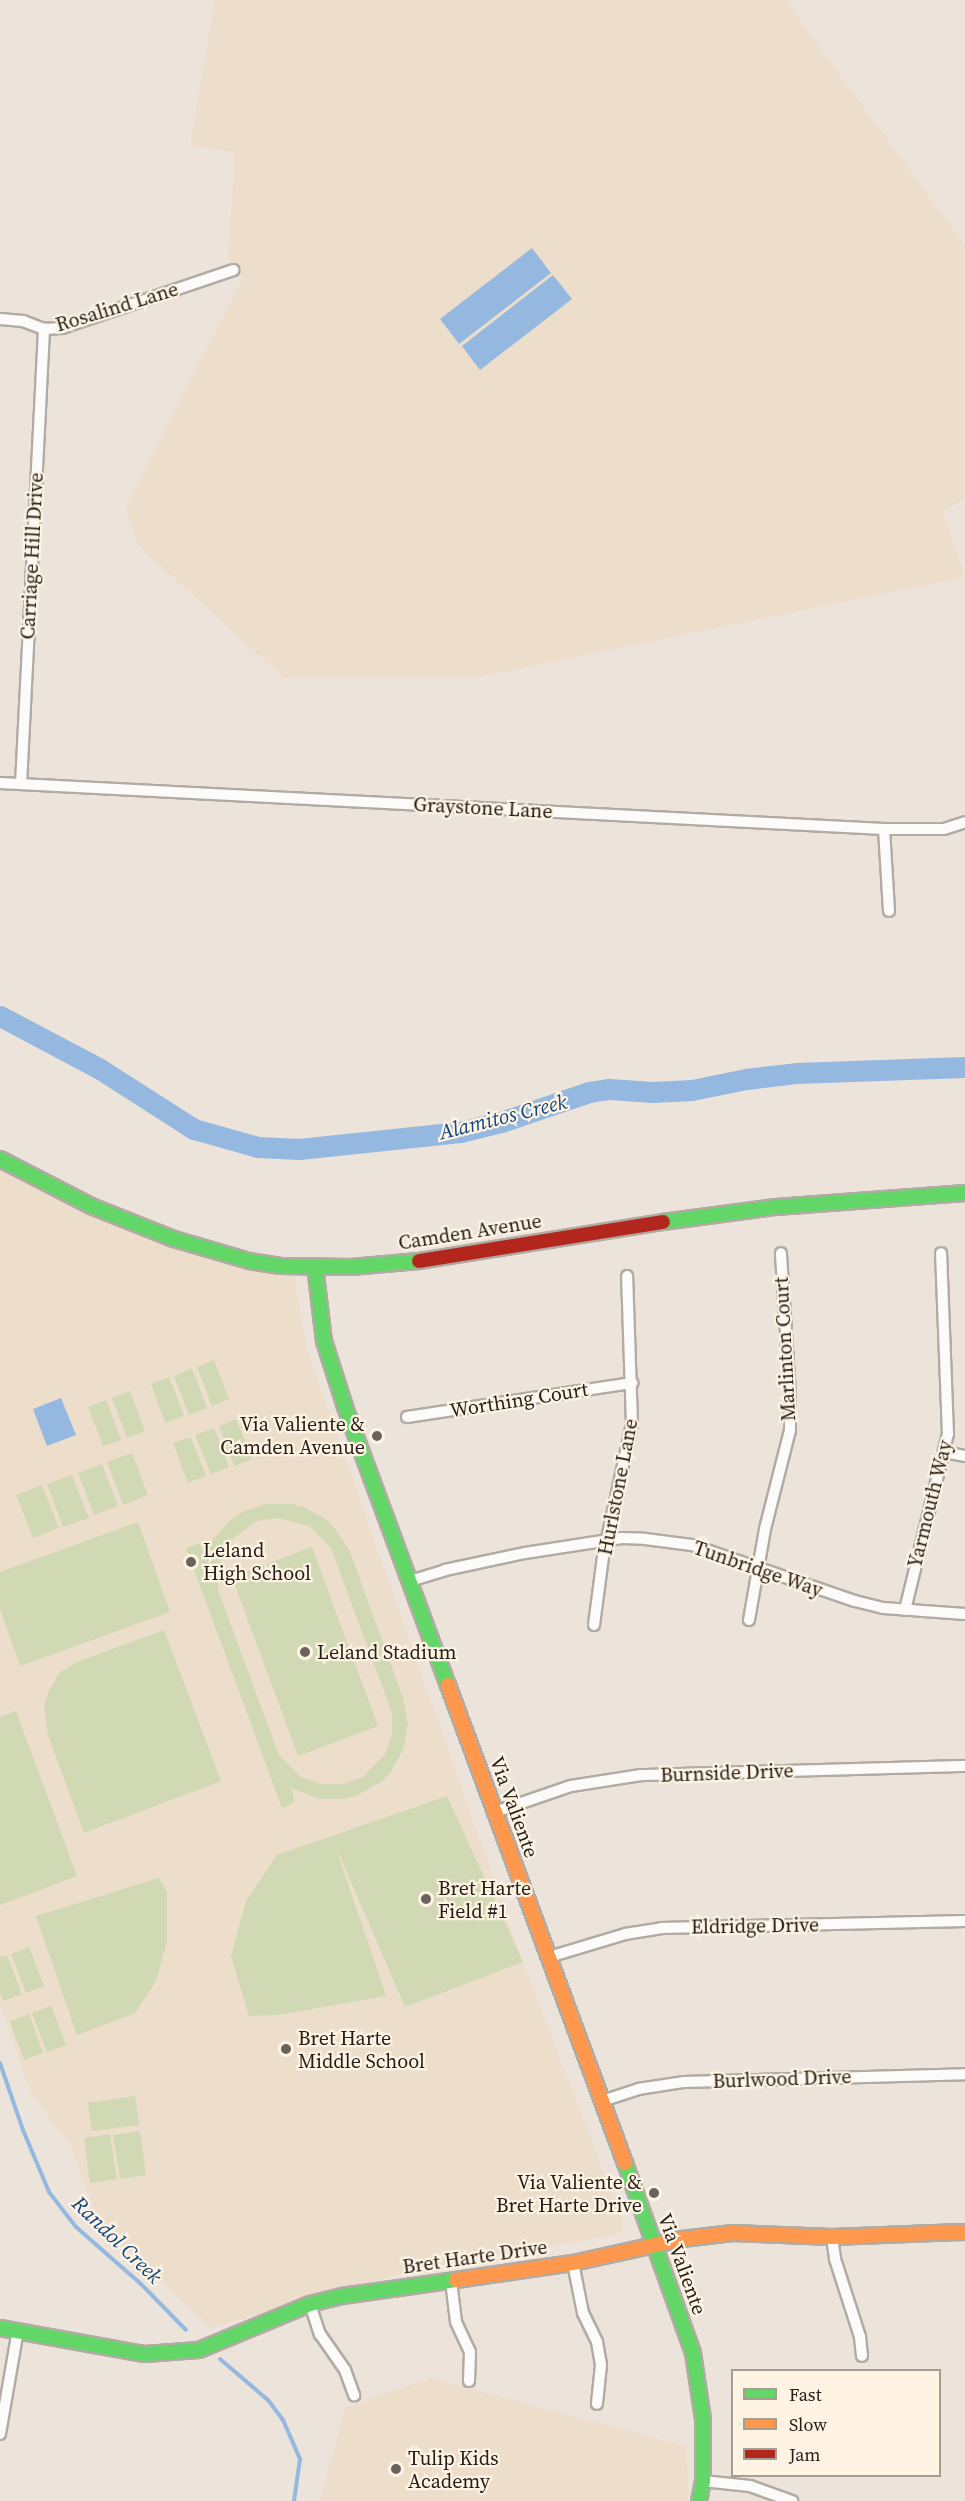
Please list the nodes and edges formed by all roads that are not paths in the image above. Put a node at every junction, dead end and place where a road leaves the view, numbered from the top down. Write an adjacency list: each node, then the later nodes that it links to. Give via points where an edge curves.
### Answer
1 (233, 270): 3 (street, Rosalind Lane, via 62,328)
2 (0, 319): 3 (street, Rosalind Lane, via 23,321)
3 (44, 329): 5 (street, Carriage Hill Drive)
4 (0, 783): 5 (street, Graystone Lane)
5 (21, 784): 7 (street, Graystone Lane)
6 (965, 822): 7 (street, Graystone Lane, via 944,829)
7 (884, 829): 8 (street)
8 (889, 911)
9 (0, 1159): 13 (street, Camden Avenue, via 91,1206 174,1239 249,1261)
10 (965, 1193): 13 (street, Camden Avenue, via 776,1207 621,1227 408,1263)
11 (781, 1253): 20 (street, Marlinton Court, via 790,1430 765,1529)
12 (941, 1253): 17 (street, Yarmouth Way, via 948,1434)
13 (315, 1266): 21 (street, Via Valiente, via 317,1304 332,1370)
14 (627, 1276): 15 (street, Hurlstone Lane)
15 (632, 1383): 16 (street, Worthing Court); 19 (street, Hurlstone Lane, via 632,1424)
16 (407, 1417)
17 (944, 1452): 18 (street); 22 (street, Yarmouth Way)
18 (965, 1456)
19 (607, 1541): 20 (street, Tunbridge Way, via 645,1539 692,1545); 21 (street, Tunbridge Way, via 513,1556); 25 (street, Hurlstone Lane)
20 (760, 1567): 22 (street, Tunbridge Way, via 846,1599); 24 (street, Marlinton Court)
21 (410, 1581): 27 (street, Via Valiente)
22 (905, 1610): 23 (street, Tunbridge Way)
23 (965, 1614)
24 (749, 1620)
25 (594, 1624)
26 (965, 1766): 27 (street, Burnside Drive, via 641,1775 571,1786)
27 (495, 1812): 29 (street, Via Valiente)
28 (965, 1922): 29 (street, Eldridge Drive, via 661,1928 625,1934)
29 (549, 1957): 31 (street, Via Valiente)
30 (965, 2074): 31 (street, Burlwood Drive, via 684,2082 638,2089)
31 (602, 2101): 34 (street, Via Valiente)
32 (965, 2232): 33 (street, Bret Harte Drive)
33 (831, 2237): 34 (street, Bret Harte Drive, via 733,2233); 40 (street)
34 (655, 2244): 35 (street, Bret Harte Drive); 45 (street, Via Valiente, via 693,2353 703,2419)
35 (573, 2263): 36 (street, Bret Harte Drive); 43 (street, via 578,2296 597,2342 601,2365)
36 (451, 2281): 37 (street, Bret Harte Drive); 41 (street, via 456,2322 470,2352)
37 (310, 2304): 39 (street, Bret Harte Drive, via 199,2350 145,2354); 42 (street, via 320,2334 345,2370)
38 (0, 2328): 39 (street, Bret Harte Drive)
39 (18, 2330): 44 (street)
40 (862, 2356)
41 (469, 2381)
42 (354, 2395)
43 (597, 2404)
44 (0, 2434)
45 (703, 2481): 46 (street, Via Valiente); 47 (street, via 750,2486)
46 (699, 2501)
47 (792, 2501)

